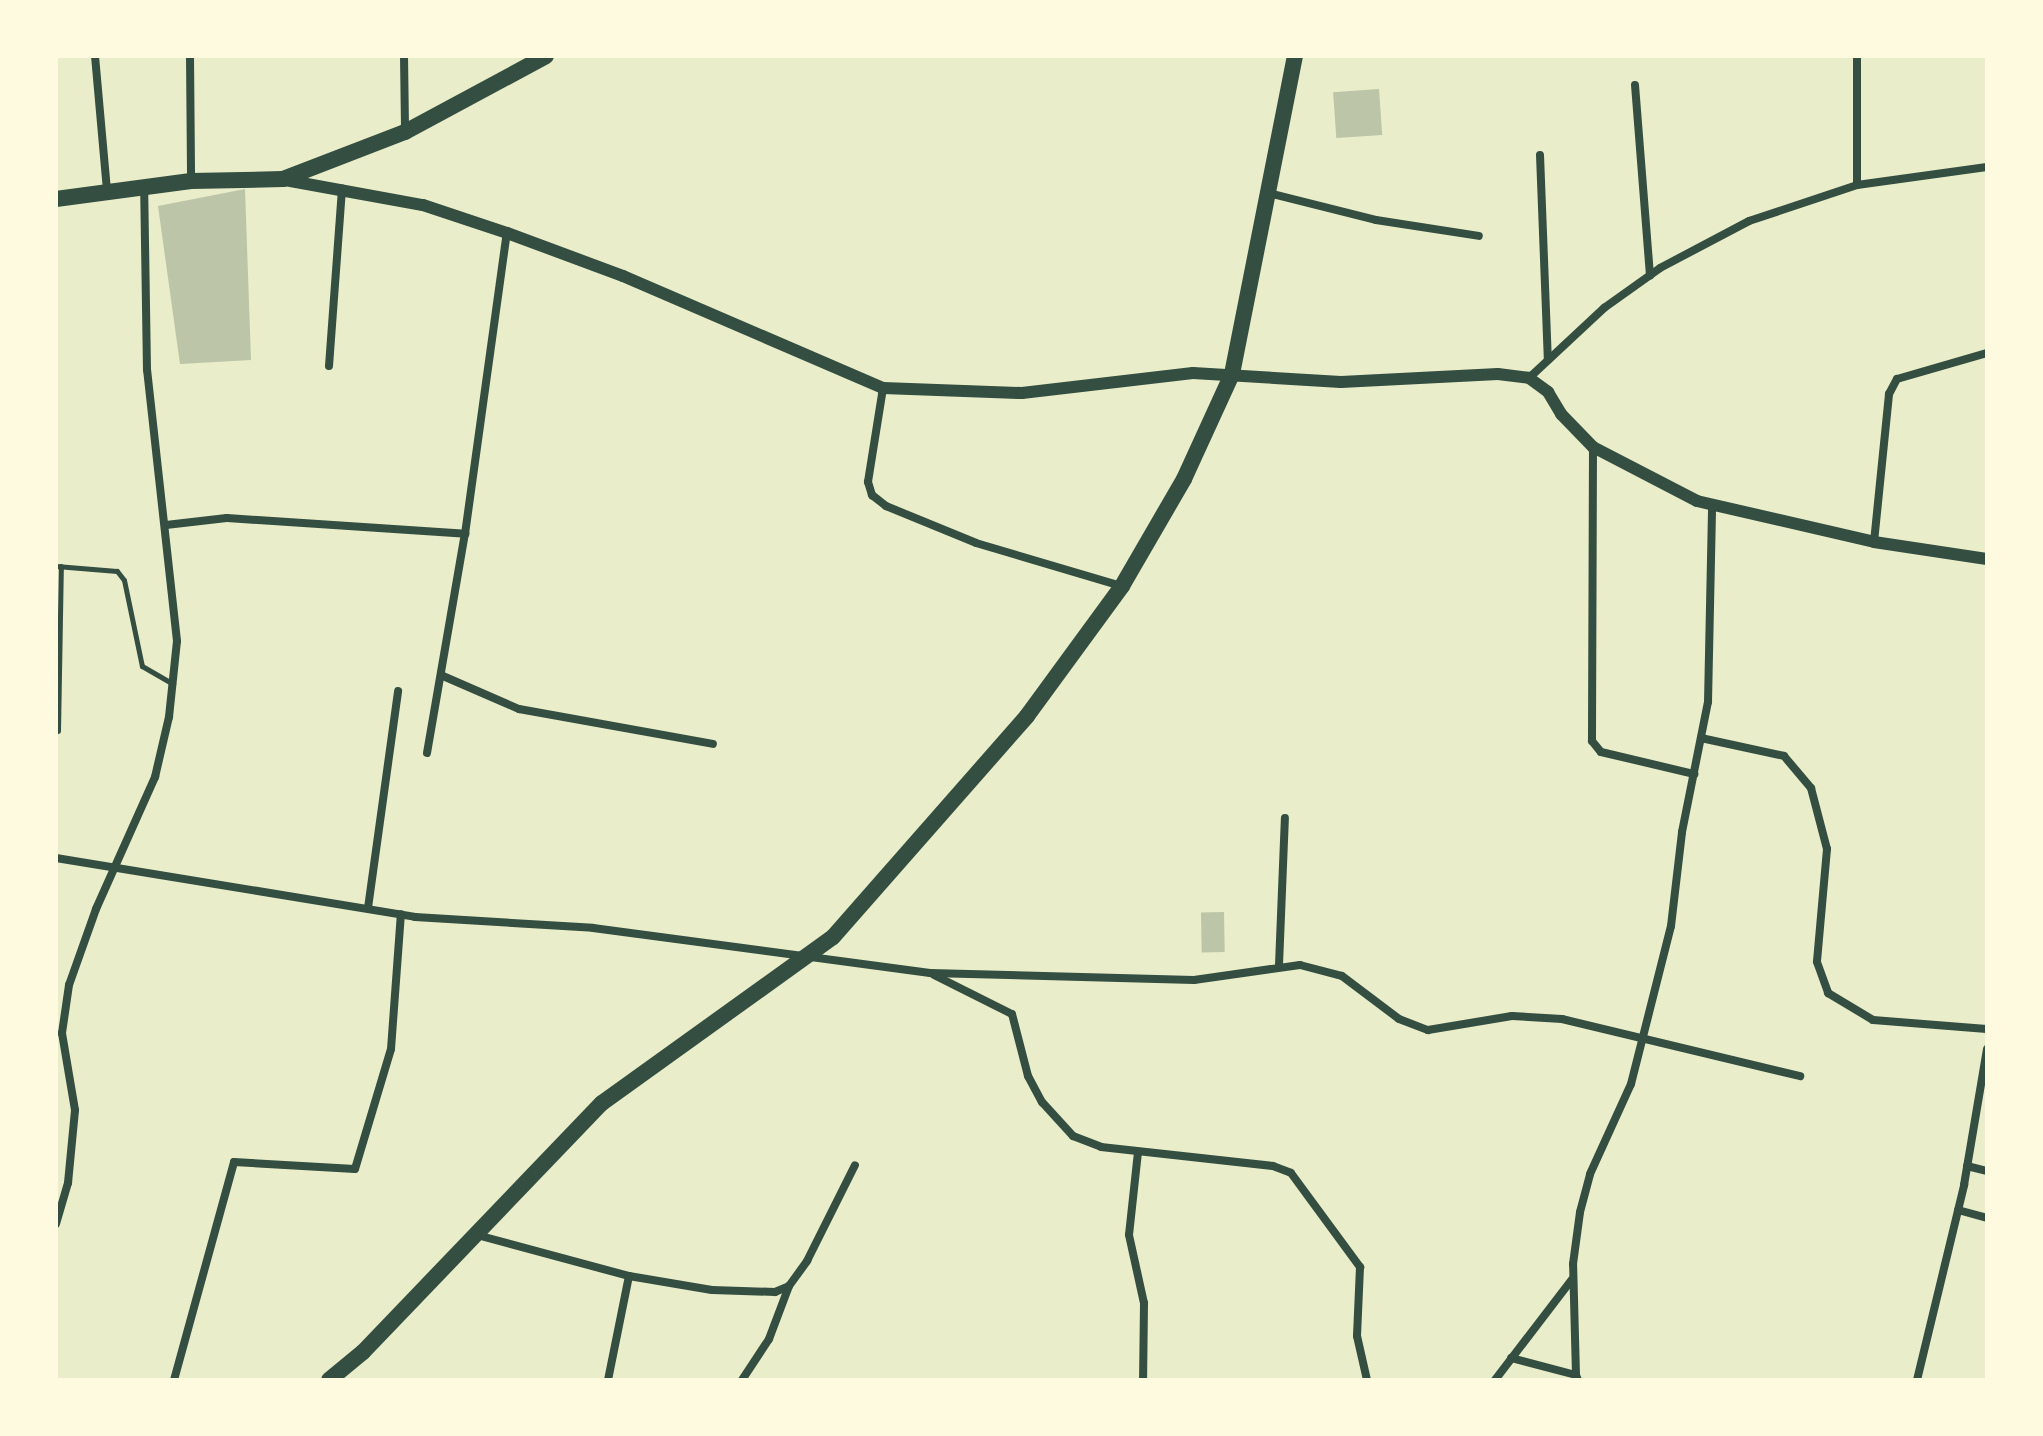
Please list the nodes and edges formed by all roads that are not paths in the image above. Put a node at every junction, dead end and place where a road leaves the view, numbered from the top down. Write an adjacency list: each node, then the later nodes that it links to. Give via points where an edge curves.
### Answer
1 (95, 56): 17 (street)
2 (190, 56): 13 (street)
3 (404, 56): 9 (street)
4 (546, 56): 7 (main road)
5 (1295, 56): 18 (main road)
6 (1857, 56): 14 (street)
7 (529, 61): 9 (main road)
8 (1635, 85): 22 (street)
9 (405, 132): 12 (main road)
10 (1540, 155): 24 (street)
11 (1987, 167): 14 (street)
12 (283, 179): 13 (main road); 16 (street)
13 (191, 181): 15 (main road)
14 (1857, 185): 22 (street, via 1749,221)
15 (144, 186): 17 (main road); 31 (street, via 147,370)
16 (342, 188): 20 (street, via 423,205); 25 (street)
17 (107, 191): 19 (main road)
18 (1267, 193): 21 (street, via 1376,220); 26 (main road)
19 (56, 199)
20 (507, 233): 28 (street, via 623,276); 32 (street)
21 (1479, 236)
22 (1650, 275): 24 (street, via 1604,308)
23 (1987, 353): 33 (street, via 1897,379 1889,394)
24 (1548, 360): 27 (street)
25 (329, 366)
26 (1232, 374): 27 (street, via 1341,382 1498,374); 28 (street, via 1163,375 1022,393); 36 (main road, via 1184,479)
27 (1529, 378): 29 (street, via 1548,392)
28 (883, 388): 36 (street, via 868,482 872,495 886,506 976,543)
29 (1593, 447): 30 (street); 45 (street, via 1592,741 1601,752)
30 (1712, 505): 33 (street); 42 (street, via 1708,702)
31 (166, 525): 32 (street, via 227,518); 39 (street, via 177,641)
32 (465, 534): 38 (street)
33 (1874, 542): 34 (street)
34 (1987, 559)
35 (58, 566): 37 (lane); 39 (lane, via 117,571 124,580 142,666)
36 (1122, 586): 51 (main road, via 1027,716 833,937)
37 (58, 647): 41 (lane)
38 (443, 676): 43 (street, via 519,709); 44 (street)
39 (173, 684): 48 (street, via 155,777)
40 (398, 691): 49 (street)
41 (58, 731)
42 (1701, 738): 45 (street); 54 (street, via 1784,756 1811,788 1827,849 1817,962 1828,993 1873,1020)
43 (713, 744)
44 (427, 753)
45 (1694, 774): 55 (street, via 1671,926)
46 (1285, 818): 52 (street)
47 (56, 858): 48 (street)
48 (115, 868): 49 (street); 64 (street, via 75,966 62,1019 75,1110 68,1183)
49 (368, 908): 50 (street)
50 (401, 914): 51 (street, via 593,928); 71 (street, via 391,1049 355,1169 234,1162)
51 (805, 958): 53 (street); 65 (main road, via 602,1103)
52 (1279, 965): 53 (street, via 1194,980); 55 (street, via 1320,968 1342,976 1399,1019 1428,1030 1529,1015)
53 (930, 973): 58 (street, via 1012,1014 1028,1076 1042,1102 1073,1136)
54 (1987, 1029)
55 (1641, 1040): 57 (street); 67 (street, via 1631,1084 1590,1174)
56 (1987, 1049): 60 (street)
57 (1800, 1076)
58 (1138, 1152): 75 (street, via 1129,1235 1144,1303); 76 (street, via 1273,1166 1291,1173 1360,1267 1357,1336)
59 (855, 1165): 68 (street)
60 (1967, 1166): 61 (street); 62 (street)
61 (1987, 1171)
62 (1958, 1210): 63 (street); 78 (street)
63 (1987, 1218)
64 (56, 1224)
65 (473, 1234): 66 (street); 72 (main road, via 363,1352)
66 (629, 1276): 68 (street, via 759,1294); 73 (street)
67 (1573, 1278): 69 (street); 70 (street)
68 (789, 1286): 74 (street, via 769,1339)
69 (1511, 1358): 70 (street); 77 (street)
70 (1577, 1377)
71 (174, 1380)
72 (329, 1380)
73 (608, 1380)
74 (742, 1380)
75 (1143, 1380)
76 (1367, 1380)
77 (1495, 1380)
78 (1917, 1380)

